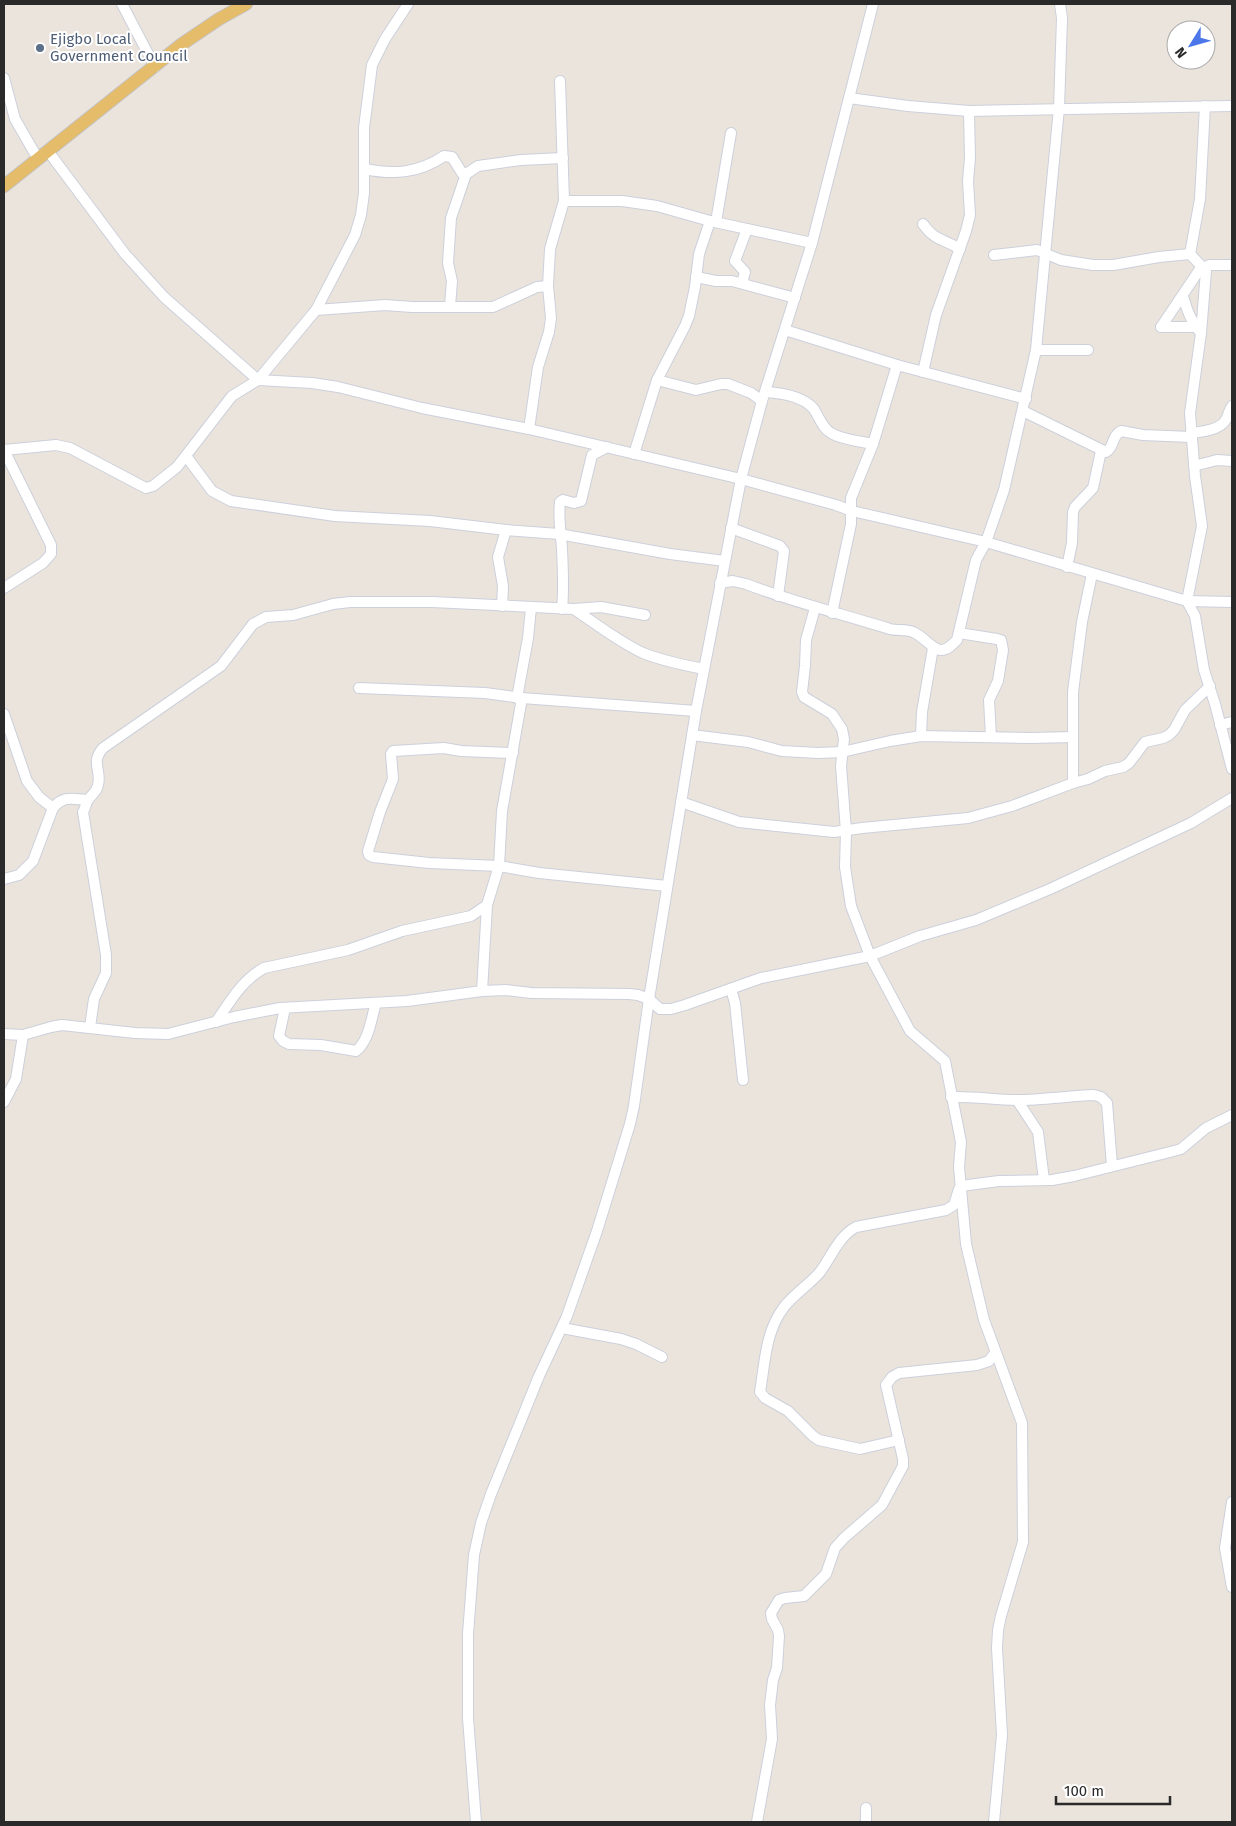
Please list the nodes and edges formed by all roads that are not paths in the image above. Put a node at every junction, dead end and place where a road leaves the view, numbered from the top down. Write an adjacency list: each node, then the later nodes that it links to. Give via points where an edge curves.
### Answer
1 (122, 4): 6 (street)
2 (408, 4): 18 (street, via 372,66 364,128)
3 (873, 4): 9 (street)
4 (1060, 4): 12 (street)
5 (238, 6): 6 (main road, via 182,44)
6 (155, 67): 15 (main road)
7 (4, 78): 17 (street, via 15,119)
8 (560, 81): 16 (street)
9 (849, 98): 13 (street); 25 (street)
10 (1205, 106): 11 (street); 12 (street); 28 (street, via 1200,198)
11 (1232, 106)
12 (1059, 108): 13 (street); 27 (street)
13 (969, 111): 26 (street, via 970,216)
14 (731, 133): 22 (street)
15 (48, 151): 17 (main road); 45 (street, via 122,250 164,297)
16 (563, 158): 19 (street, via 478,166); 21 (street)
17 (38, 159): 20 (main road)
18 (365, 169): 19 (street, via 392,173 429,166 444,156 452,157); 38 (street, via 361,215 355,235)
19 (466, 174): 37 (street, via 451,218)
20 (4, 186)
21 (564, 201): 22 (street, via 638,203); 34 (street, via 550,249)
22 (713, 221): 24 (street); 32 (street, via 699,254)
23 (922, 224): 26 (street, via 935,238)
24 (747, 229): 25 (street); 33 (street, via 735,261 745,272)
25 (812, 243): 36 (street)
26 (960, 249): 44 (street, via 936,316)
27 (1045, 254): 28 (street, via 1061,260 1107,265); 29 (street, via 1037,250); 41 (street)
28 (1190, 254): 31 (street)
29 (994, 255)
30 (1232, 265): 31 (street)
31 (1204, 267): 35 (street); 40 (street)
32 (696, 277): 33 (street); 46 (street, via 685,326)
33 (742, 283): 36 (street)
34 (548, 286): 37 (street, via 537,287 493,307); 51 (street, via 551,318 538,367)
35 (1183, 296): 40 (street, via 1187,312); 40 (street, via 1161,327)
36 (796, 298): 39 (street)
37 (450, 306): 38 (street, via 385,305)
38 (316, 310): 45 (street)
39 (785, 330): 43 (street); 47 (street)
40 (1198, 330): 52 (street)
41 (1036, 350): 42 (street); 48 (street)
42 (1088, 350)
43 (897, 365): 44 (street); 53 (street)
44 (923, 372): 48 (street)
45 (258, 380): 51 (street, via 338,387); 58 (street, via 232,396)
46 (657, 380): 47 (street, via 696,390 728,384); 57 (street)
47 (764, 396): 53 (street, via 785,394 804,402 836,436); 61 (street)
48 (1026, 399): 50 (street)
49 (1232, 406): 52 (street, via 1222,424)
50 (1023, 412): 56 (street); 67 (street, via 1004,490)
51 (529, 429): 54 (street)
52 (1191, 435): 56 (street, via 1121,431 1114,437 1109,451); 60 (street)
53 (873, 444): 62 (street, via 851,498)
54 (607, 447): 57 (street); 65 (street, via 592,455 581,501 560,502)
55 (4, 450): 58 (street, via 56,445 70,448 146,488 178,467); 73 (street, via 51,545 51,554 43,563)
56 (1101, 451): 70 (street, via 1093,488 1073,512)
57 (634, 454): 61 (street)
58 (186, 456): 64 (street, via 212,491 231,501 335,516 430,521)
59 (1232, 461): 60 (street, via 1217,460)
60 (1194, 466): 75 (street, via 1202,526)
61 (741, 479): 62 (street); 63 (street)
62 (852, 511): 67 (street); 82 (street)
63 (731, 528): 69 (street); 74 (street, via 780,546 784,551)
64 (506, 530): 65 (street); 77 (street, via 498,557 503,586)
65 (559, 534): 66 (street); 68 (street)
66 (571, 535): 68 (street); 69 (street)
67 (986, 542): 70 (street); 84 (street, via 976,560)
68 (562, 548): 80 (street)
69 (726, 561): 72 (street)
70 (1067, 567): 71 (street)
71 (1092, 574): 75 (street); 97 (street, via 1073,692)
72 (720, 583): 74 (street, via 746,584); 86 (street)
73 (4, 588)
74 (778, 596): 79 (street)
75 (1188, 601): 76 (street); 87 (street)
76 (1232, 602)
77 (502, 606): 78 (street); 103 (street, via 350,602 293,616 258,620 221,666 103,748 96,760 99,783)
78 (531, 608): 80 (street); 89 (street)
79 (815, 608): 82 (street); 98 (street, via 806,640 802,692 839,722 844,739)
80 (562, 609): 81 (street)
81 (574, 609): 83 (street, via 601,607); 86 (street, via 642,652 679,665)
82 (832, 613): 85 (street, via 895,631 912,631)
83 (645, 615)
84 (959, 632): 85 (street, via 957,640 948,648); 96 (street, via 998,638 1002,643 998,681 989,700)
85 (933, 648): 95 (street)
86 (704, 669): 90 (street)
87 (1210, 686): 93 (street); 101 (street, via 1185,710 1169,735 1144,742 1123,767)
88 (359, 688): 89 (street)
89 (520, 698): 90 (street); 99 (street)
90 (696, 711): 94 (street)
91 (4, 714): 105 (street, via 27,781)
92 (1232, 722): 93 (street)
93 (1220, 725): 100 (street)
94 (692, 735): 98 (street, via 748,742 782,751); 104 (street)
95 (921, 736): 96 (street); 98 (street)
96 (991, 737): 97 (street)
97 (1073, 737): 101 (street)
98 (842, 752): 106 (street)
99 (513, 753): 107 (street, via 502,811); 107 (street, via 444,748 393,752 393,779 368,851 372,857)
100 (1232, 769)
101 (1073, 783): 106 (street, via 1012,806 968,818)
102 (1232, 798): 111 (street, via 1184,827 1035,895 976,920 920,936)
103 (88, 800): 105 (street, via 66,798); 120 (street, via 84,812 106,955 106,973 94,999)
104 (681, 802): 106 (street, via 739,822); 109 (street)
105 (53, 808): 108 (street, via 33,861 19,875)
106 (846, 831): 111 (street, via 845,868 851,906)
107 (499, 866): 109 (street); 110 (street)
108 (4, 879)
109 (667, 886): 114 (street)
110 (488, 905): 113 (street); 116 (street, via 471,916 402,931 348,950 264,968 247,980)
111 (870, 956): 112 (street, via 777,974); 124 (street, via 910,1031 945,1061)
112 (731, 989): 114 (street, via 671,1009 660,1009); 123 (street)
113 (482, 991): 114 (street, via 629,994); 115 (street)
114 (649, 999): 131 (street, via 630,1124 597,1231)
115 (376, 1003): 117 (street); 117 (street, via 365,1040 356,1051 283,1041 279,1036)
116 (226, 1007): 118 (street); 119 (street)
117 (285, 1008): 118 (street)
118 (234, 1017): 119 (street)
119 (216, 1022): 120 (street, via 179,1032 152,1034)
120 (90, 1028): 122 (street, via 62,1025)
121 (4, 1034): 122 (street)
122 (23, 1035): 126 (street, via 16,1079)
123 (743, 1080)
124 (951, 1096): 125 (street); 130 (street, via 961,1142)
125 (1017, 1100): 128 (street, via 1101,1096 1107,1103); 129 (street, via 1038,1132)
126 (4, 1102)
127 (1232, 1115): 128 (street, via 1206,1128 1180,1149)
128 (1112, 1166): 129 (street)
129 (1044, 1180): 130 (street)
130 (961, 1186): 132 (street, via 966,1244); 134 (street, via 954,1205 946,1210 849,1231 820,1271 784,1307 769,1336 760,1392 788,1411 812,1436 860,1449)
131 (562, 1328): 133 (street, via 621,1339); 138 (street, via 491,1494 474,1555 468,1634 468,1718)
132 (995, 1353): 134 (street, via 989,1362 977,1365 899,1373 892,1377 886,1385); 141 (street, via 1022,1423 1024,1527 1023,1542 998,1630 1002,1735)
133 (662, 1357)
134 (899, 1440): 139 (street, via 903,1466 882,1505 835,1548 826,1574 808,1594 779,1600 771,1613 779,1636 778,1660 770,1705 772,1738)
135 (1232, 1502): 136 (street, via 1225,1548)
136 (1232, 1587)
137 (866, 1808): 140 (street)
138 (476, 1822)
139 (757, 1822)
140 (866, 1822)
141 (994, 1822)

